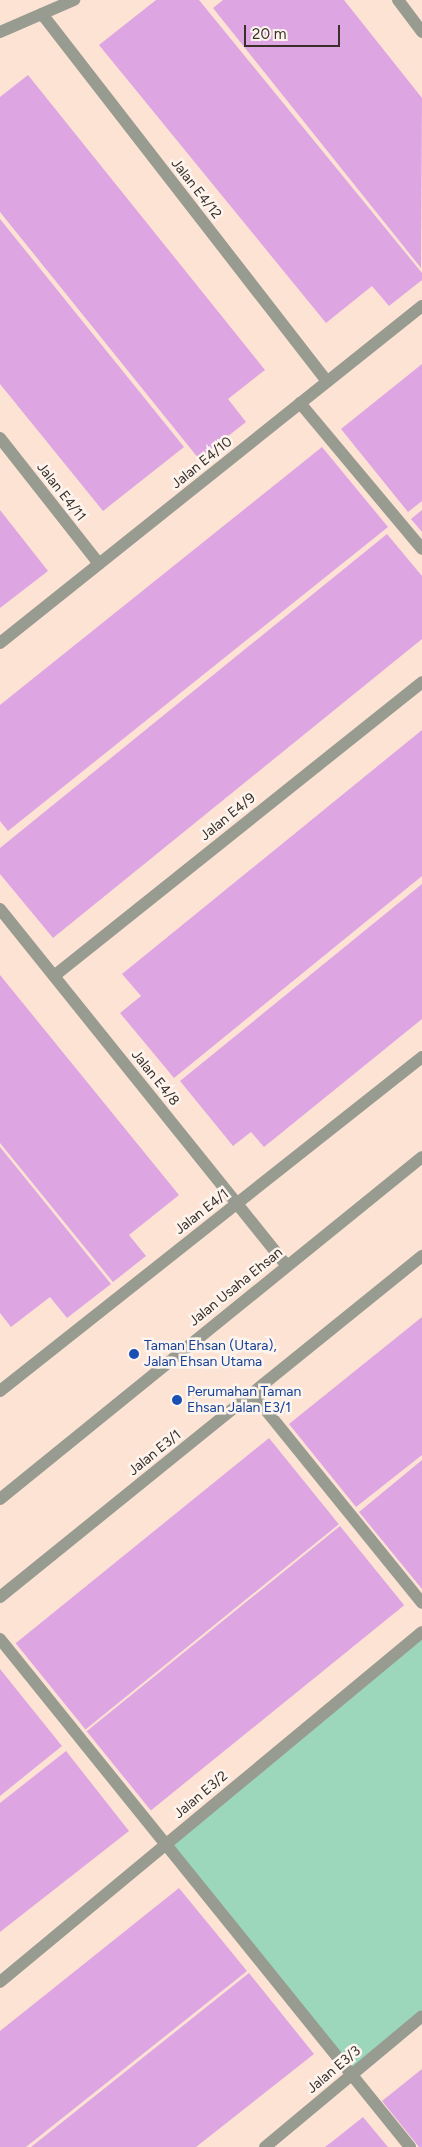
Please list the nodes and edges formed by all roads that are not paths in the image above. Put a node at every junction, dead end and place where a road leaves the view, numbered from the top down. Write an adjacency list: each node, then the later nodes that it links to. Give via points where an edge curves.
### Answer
1 (74, 0): 3 (street)
2 (398, 0): 5 (street)
3 (42, 14): 4 (street); 7 (street, Jalan E4/12)
4 (0, 32)
5 (422, 32)
6 (422, 306): 7 (street, Jalan E4/10)
7 (327, 382): 8 (street, Jalan E4/10)
8 (300, 404): 10 (street); 11 (street, Jalan E4/10)
9 (0, 438): 11 (street, Jalan E4/11)
10 (422, 549)
11 (99, 564): 12 (street, Jalan E4/10)
12 (0, 643)
13 (422, 682): 15 (street, Jalan E4/9)
14 (0, 909): 15 (street, Jalan E4/8)
15 (54, 976): 18 (street, Jalan E4/8)
16 (422, 1057): 18 (street, Jalan E4/1)
17 (422, 1156): 20 (street, Jalan Usaha Ehsan)
18 (237, 1203): 20 (street, Jalan E4/8); 21 (street, Jalan E4/1)
19 (422, 1256): 22 (street, Jalan E3/1)
20 (287, 1266): 23 (street, Jalan Usaha Ehsan)
21 (2, 1386)
22 (252, 1393): 24 (street, Jalan E3/1); 25 (street)
23 (0, 1498)
24 (0, 1597)
25 (422, 1603)
26 (422, 1632): 28 (street, Jalan E3/2)
27 (0, 1639): 28 (street)
28 (166, 1844): 29 (street, Jalan E3/2); 31 (street)
29 (0, 1982)
30 (422, 2016): 31 (street, Jalan E3/3)
31 (351, 2075): 32 (street, Jalan E3/3); 33 (street)
32 (265, 2147)
33 (410, 2147)

